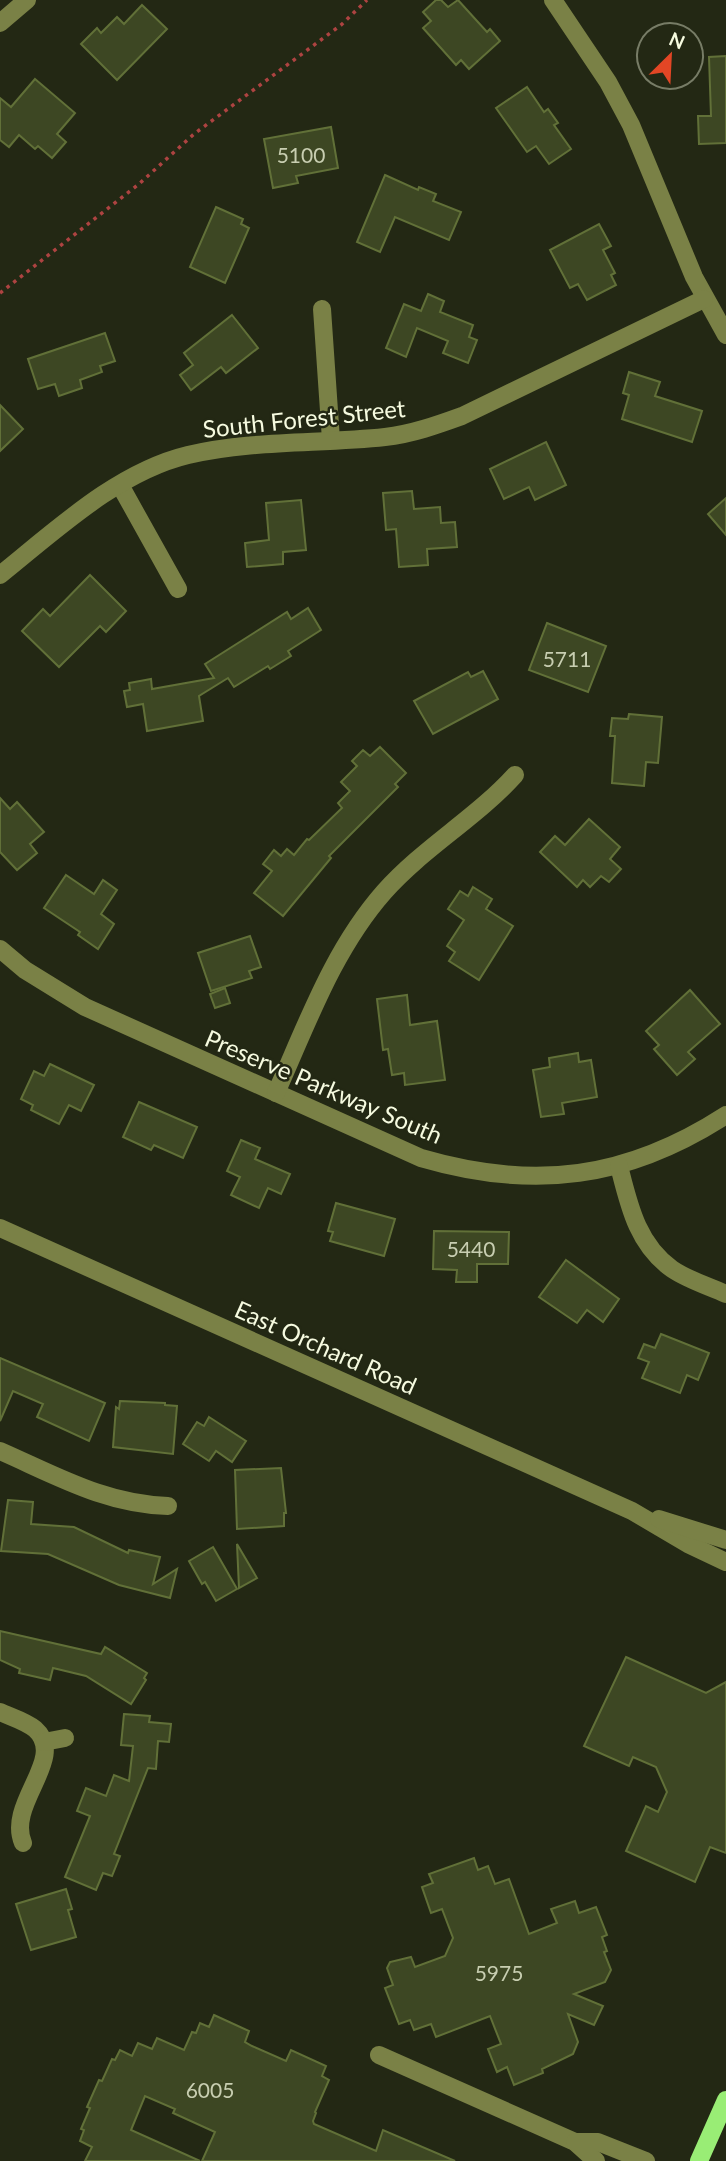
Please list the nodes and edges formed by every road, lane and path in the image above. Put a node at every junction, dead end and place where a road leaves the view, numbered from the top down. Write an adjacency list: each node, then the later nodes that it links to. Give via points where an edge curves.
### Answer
1 (27, 0): 4 (street)
2 (366, 0): 5 (path, via 341,25 194,134 139,184)
3 (553, 0): 6 (street, via 631,125)
4 (0, 23)
5 (0, 293)
6 (705, 299): 8 (street); 9 (street, South Forest Street, via 462,416 387,437)
7 (322, 309): 9 (street)
8 (726, 335)
9 (331, 440): 10 (street, South Forest Street, via 229,447 186,456)
10 (120, 485): 11 (street, South Forest Street, via 79,511); 12 (street)
11 (0, 575)
12 (178, 589)
13 (515, 775): 15 (street, via 401,875 367,914 335,962)
14 (0, 949): 15 (street, Preserve Parkway South, via 74,1001)
15 (276, 1093): 17 (street, Preserve Parkway South, via 450,1167 503,1175 559,1176)
16 (726, 1115): 17 (street, Preserve Parkway South, via 668,1148)
17 (619, 1166): 19 (street, via 645,1242 673,1269)
18 (0, 1228): 22 (street, East Orchard Road)
19 (726, 1294)
20 (0, 1451): 21 (street, via 107,1497)
21 (168, 1506)
22 (632, 1511): 23 (street, East Orchard Road); 24 (street, East Orchard Road)
23 (726, 1539)
24 (726, 1562)
25 (0, 1712): 27 (street, via 37,1730)
26 (65, 1738): 27 (street)
27 (44, 1742): 28 (street, via 44,1762 20,1814)
28 (23, 1843)
29 (379, 2056): 31 (street)
30 (726, 2100): 34 (main road)
31 (575, 2142): 32 (street); 33 (street, via 598,2142)
32 (596, 2161)
33 (646, 2161)
34 (699, 2161)

